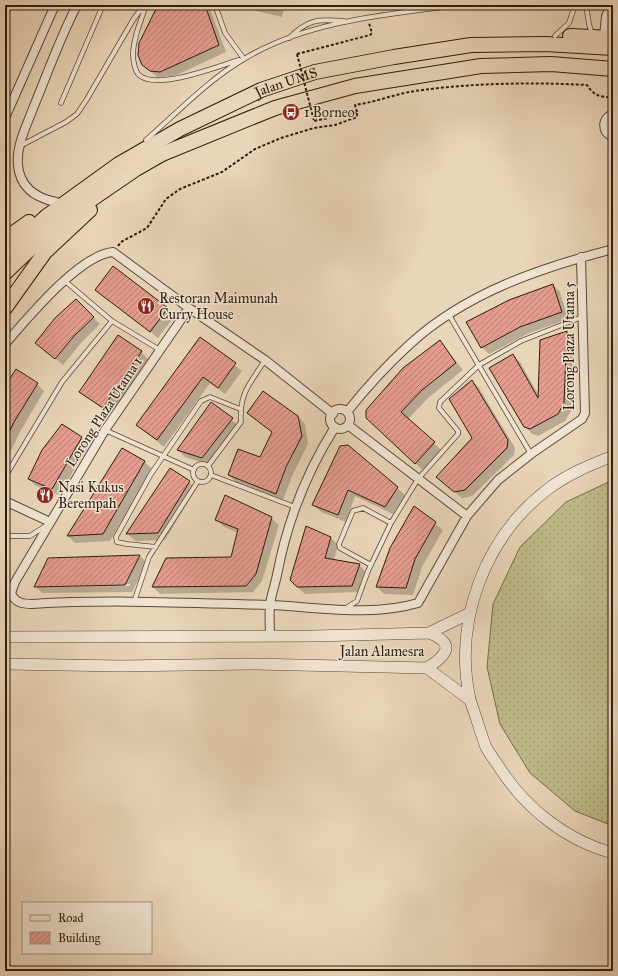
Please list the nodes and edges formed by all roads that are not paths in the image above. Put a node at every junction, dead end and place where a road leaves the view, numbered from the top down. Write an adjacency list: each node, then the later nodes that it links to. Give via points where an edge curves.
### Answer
1 (77, 5): 23 (street, via 51,59)
2 (103, 5): 17 (lane)
3 (145, 5): 15 (lane, via 133,49 134,66 139,75 152,80 165,80); 23 (lane, via 133,20 76,114)
4 (215, 5): 15 (lane, via 225,33)
5 (460, 5): 10 (lane)
6 (575, 5): 11 (lane, via 569,23)
7 (586, 5): 13 (lane, via 588,24)
8 (56, 6): 19 (street)
9 (612, 6): 13 (street, via 606,16)
10 (347, 22): 12 (lane); 12 (lane, via 313,21 300,27)
11 (555, 36): 13 (highway); 14 (highway, via 520,37)
12 (289, 39): 15 (lane)
13 (606, 40): 14 (highway, Jalan UMS)
14 (487, 45): 20 (highway, Jalan UMS, via 471,45 394,57 315,72 261,90)
15 (244, 59): 22 (lane, via 223,73)
16 (613, 69): 24 (highway, Jalan UMS, via 552,64 481,66 355,86 275,108)
17 (61, 103)
18 (613, 114): 21 (street, via 604,124 606,132)
19 (5, 118)
20 (180, 129): 22 (highway); 29 (highway, Jalan UMS, via 120,164 47,216)
21 (613, 138)
22 (146, 140): 25 (highway)
23 (20, 146): 25 (street, via 18,165 22,179 32,194)
24 (162, 154): 31 (highway, Jalan UMS, via 130,172 76,210); 33 (highway, via 64,233 45,252)
25 (56, 202): 26 (highway)
26 (5, 239)
27 (613, 244): 28 (street)
28 (613, 249): 30 (street)
29 (5, 254)
30 (581, 257): 35 (street, via 529,274 489,292); 36 (street, Lorong Plaza Utama 5)
31 (5, 273)
32 (65, 281): 34 (street, via 78,269 105,252 113,252); 37 (lane); 38 (street, via 46,298)
33 (5, 308)
34 (189, 308): 39 (street, Lorong Plaza Utama 1); 40 (street)
35 (449, 315): 41 (lane); 43 (street, via 410,344 372,381)
36 (583, 316): 41 (lane, via 521,340); 48 (street, Lorong Plaza Utama 5, via 585,413 577,424)
37 (112, 321): 39 (lane); 54 (lane, via 62,382)
38 (5, 344)
39 (160, 350): 47 (street, Lorong Plaza Utama 1)
40 (265, 360): 42 (lane, via 242,396); 44 (street)
41 (479, 365): 48 (lane); 55 (lane, via 439,404 439,408 458,434)
42 (240, 409): 49 (lane, via 210,397 201,401); 51 (lane, via 241,422)
43 (347, 412): 44 (street, via 338,410); 45 (street, via 350,417)
44 (333, 414): 46 (street, via 331,420)
45 (348, 425): 46 (street, via 343,429); 55 (street)
46 (335, 427): 58 (street, via 321,449)
47 (105, 430): 49 (lane); 60 (street, Lorong Plaza Utama 1)
48 (531, 454): 59 (street, Lorong Plaza Utama 5, via 498,480)
49 (163, 456): 52 (lane); 63 (lane, via 116,537 117,542)
50 (613, 456): 69 (street, via 580,469 549,489 521,514 498,544 484,570)
51 (208, 466): 52 (lane, via 200,465); 53 (lane)
52 (194, 470): 56 (lane, via 194,478)
53 (211, 475): 56 (lane, via 208,481); 58 (lane)
54 (5, 477)
55 (418, 479): 59 (street); 61 (lane)
56 (198, 481): 63 (lane)
57 (5, 502): 60 (street)
58 (295, 507): 67 (street, via 283,544)
59 (467, 516): 68 (street, Lorong Plaza Utama 5, via 418,603 403,608)
60 (50, 522): 62 (lane, via 30,536); 65 (street, Lorong Plaza Utama 1, via 15,582)
61 (391, 523): 64 (lane); 64 (lane, via 363,508 354,511 339,544 340,548)
62 (5, 536)
63 (156, 547): 66 (lane, via 149,557)
64 (371, 565): 68 (lane, via 358,601)
65 (12, 596): 66 (street, Lorong Plaza Utama 5, via 19,602 32,604)
66 (133, 602): 67 (street, Lorong Plaza Utama 5)
67 (270, 605): 68 (street, Lorong Plaza Utama 5); 71 (street)
68 (343, 609)
69 (470, 613): 70 (street); 75 (street, via 466,671)
70 (429, 633): 71 (street, Jalan Alamesra); 74 (street, Jalan Alamesra, via 437,636 445,644 446,650 440,660)
71 (270, 636): 72 (street, Jalan Alamesra)
72 (5, 637)
73 (5, 664): 74 (street, Jalan Alamesra, via 252,664)
74 (427, 668): 75 (street)
75 (470, 700): 76 (street, via 486,747 514,790 552,824 596,848)
76 (613, 853)

